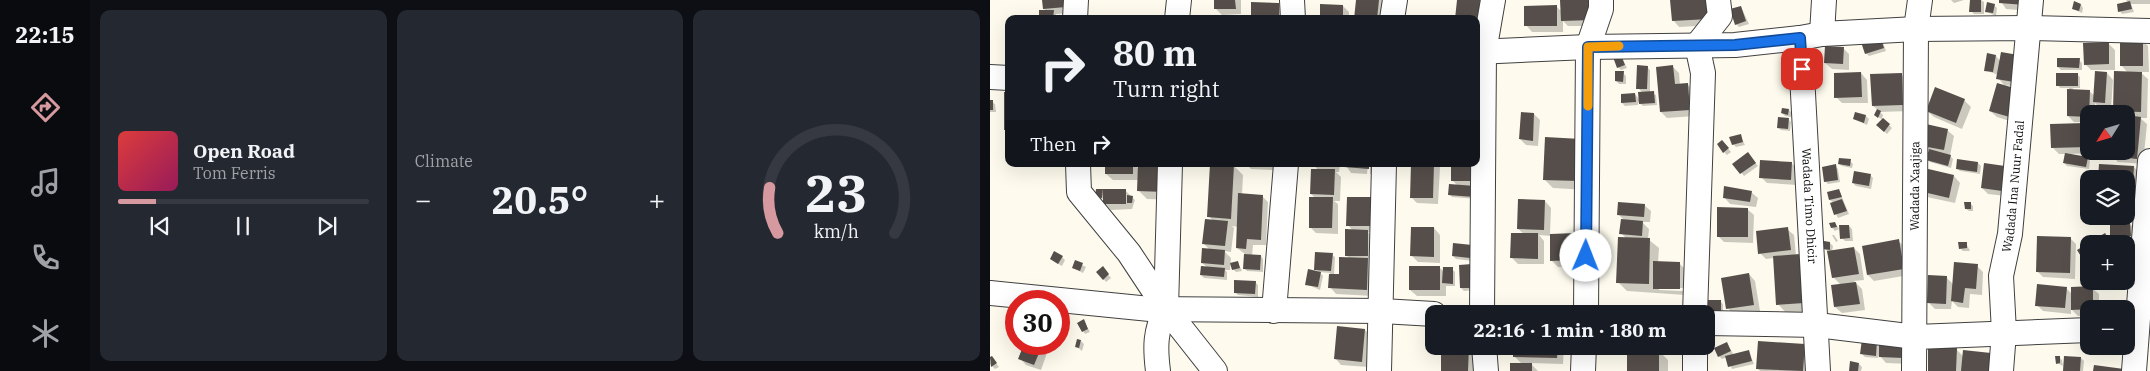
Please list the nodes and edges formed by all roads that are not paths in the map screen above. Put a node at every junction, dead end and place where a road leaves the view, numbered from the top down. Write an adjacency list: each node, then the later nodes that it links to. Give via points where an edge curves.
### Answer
1 (1076, 0): 11 (street)
2 (1179, 0): 12 (street)
3 (1292, 0): 13 (street)
4 (1395, 0): 14 (street)
5 (1492, 0): 21 (street)
6 (1601, 0): 20 (street)
7 (1718, 0): 19 (street, via 1720,16)
8 (1824, 0): 18 (street, Wadada Timo Dhicir)
9 (1920, 0): 16 (street, Wadada Xaajiga)
10 (2031, 0): 15 (street, Wadada Ina Nuur Fadal)
11 (1075, 15)
12 (1177, 15)
13 (1293, 15)
14 (1393, 15)
15 (2028, 28): 16 (street); 17 (street); 41 (street, Wadada Ina Nuur Fadal, via 2010,234 2001,276)
16 (1916, 29): 18 (street); 42 (street, Wadada Xaajiga)
17 (2150, 31)
18 (1811, 36): 19 (street, via 1735,45); 38 (street, Wadada Timo Dhicir)
19 (1697, 45): 20 (street); 32 (street, via 1703,73)
20 (1588, 47): 21 (street); 31 (street)
21 (1480, 52): 30 (street)
22 (990, 77): 23 (street)
23 (1005, 78)
24 (2150, 161): 39 (street)
25 (1078, 167): 33 (street, via 1079,192 1129,253)
26 (1170, 167): 33 (street)
27 (1286, 167): 35 (street)
28 (1384, 167): 34 (street)
29 (990, 293): 33 (street)
30 (1482, 305)
31 (1586, 305)
32 (1695, 305)
33 (1166, 309): 35 (street); 46 (street, via 1158,326 1156,341); 47 (street)
34 (1382, 310): 35 (street); 36 (street); 48 (street)
35 (1274, 311)
36 (1425, 313)
37 (1715, 323): 38 (street)
38 (1817, 325): 42 (street); 52 (street, Wadada Timo Dhicir)
39 (2138, 329): 55 (street)
40 (2080, 330): 41 (street)
41 (2004, 332): 42 (street); 54 (street, Wadada Ina Nuur Fadal)
42 (1916, 337): 53 (street, Wadada Xaajiga)
43 (1485, 355): 49 (street)
44 (1584, 355): 50 (street)
45 (1695, 355): 51 (street)
46 (1158, 371)
47 (1215, 371)
48 (1379, 371)
49 (1486, 371)
50 (1583, 371)
51 (1695, 371)
52 (1818, 371)
53 (1914, 371)
54 (2001, 371)
55 (2134, 371)

